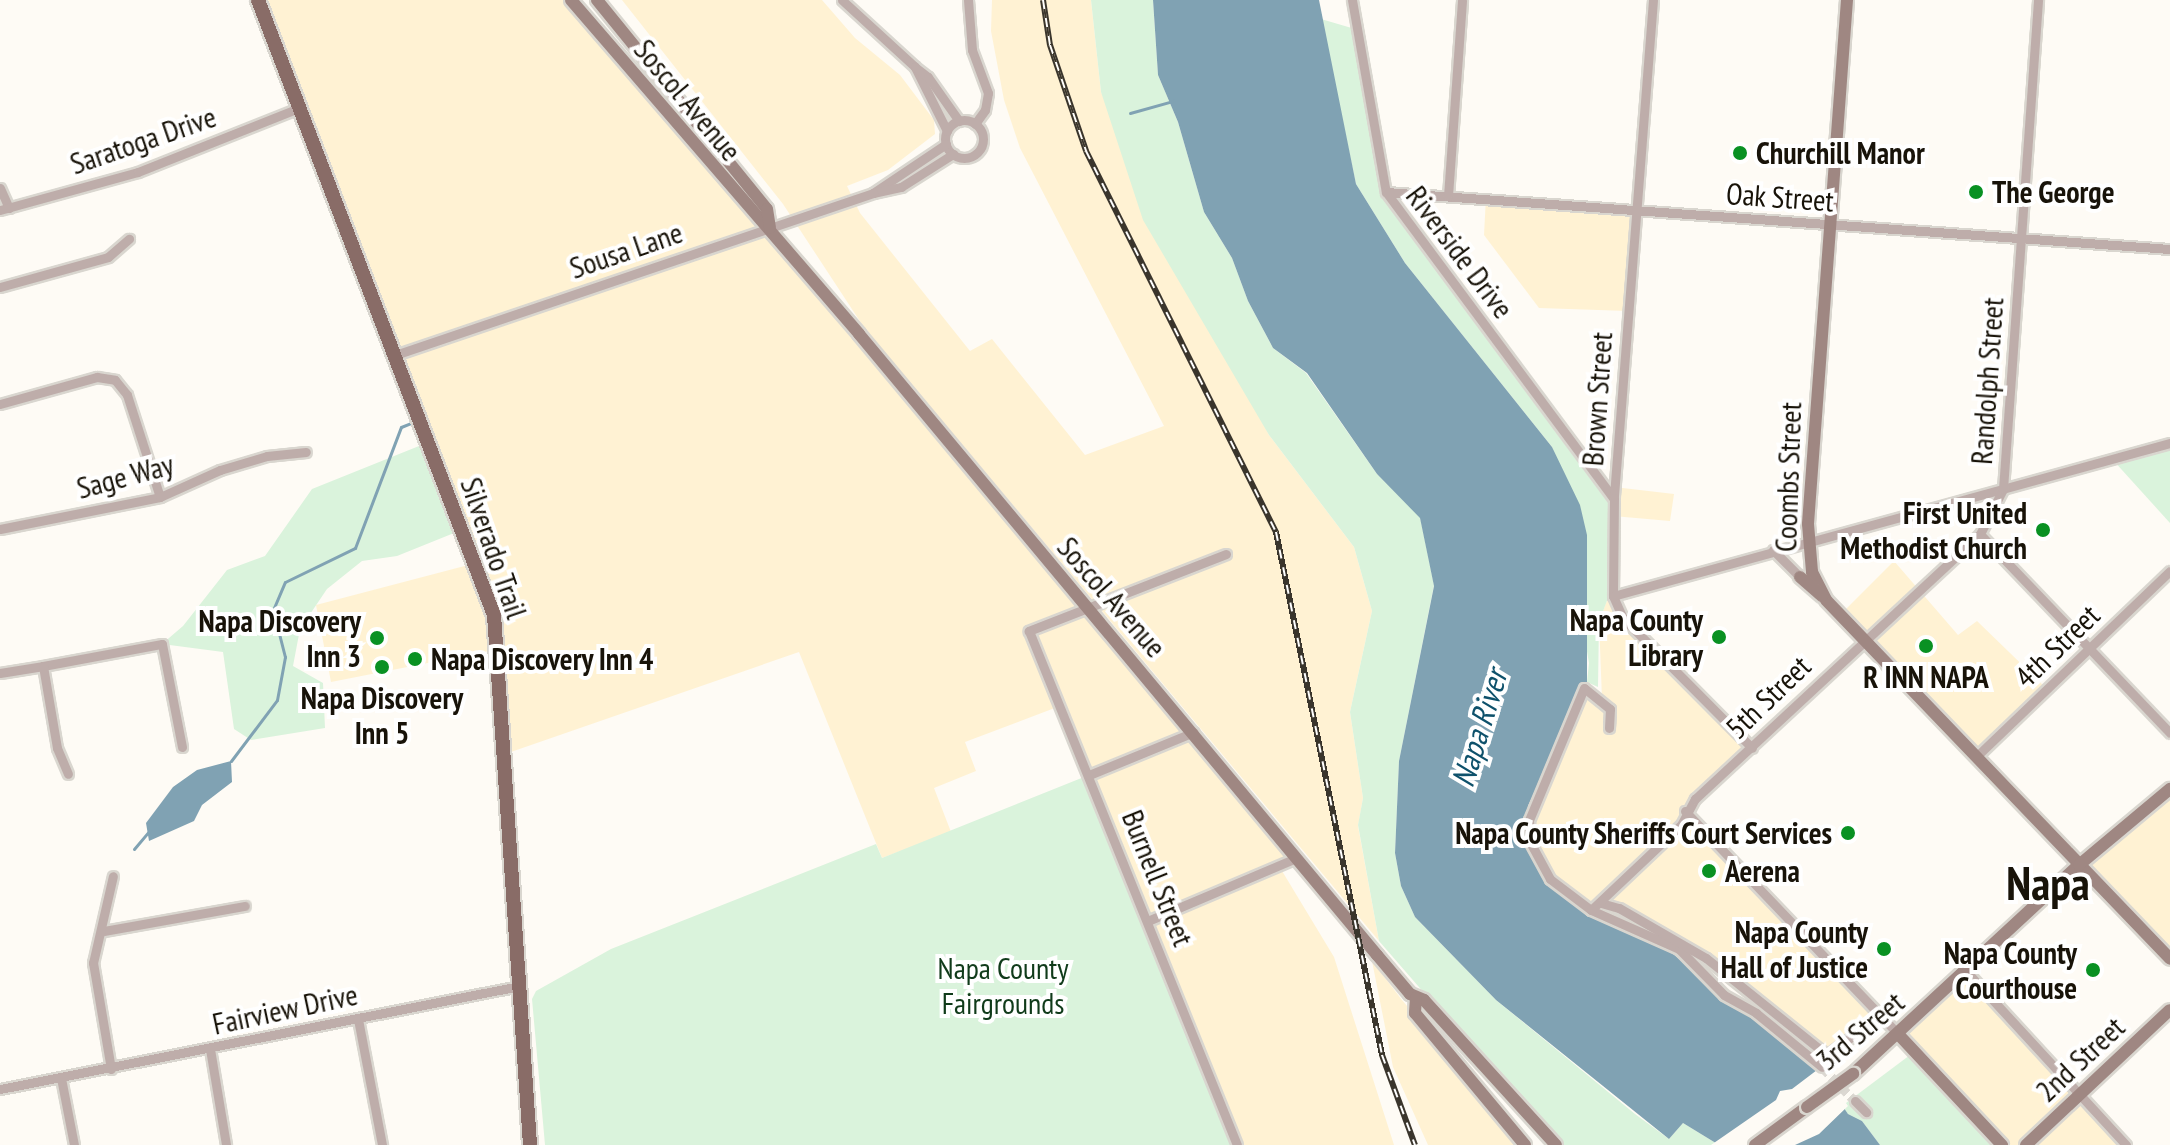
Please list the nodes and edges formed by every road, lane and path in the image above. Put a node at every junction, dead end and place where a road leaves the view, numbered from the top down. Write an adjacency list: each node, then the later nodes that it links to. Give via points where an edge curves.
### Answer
1 (258, 0): 12 (main road, Silverado Trail)
2 (597, 0): 25 (street, Soscol Avenue, via 767,209)
3 (842, 0): 11 (street)
4 (968, 0): 14 (street, via 972,50 987,89 985,110)
5 (1352, 0): 19 (street, Riverside Drive)
6 (1462, 0): 21 (street)
7 (1653, 0): 23 (street, Brown Street)
8 (1847, 0): 24 (street, Coombs Street)
9 (2038, 0): 27 (street, Randolph Street)
10 (572, 1): 25 (street, Soscol Avenue, via 751,213)
11 (915, 67): 13 (street); 15 (street)
12 (299, 108): 22 (street, Saratoga Drive, via 138,172); 30 (main road, Silverado Trail)
13 (959, 121): 14 (street); 15 (street)
14 (975, 124): 17 (street, via 983,139 978,151 963,158)
15 (947, 131): 16 (street)
16 (946, 144): 17 (street); 20 (street, Sousa Lane)
17 (953, 154): 20 (street, Sousa Lane, via 901,187)
18 (0, 188): 22 (street)
19 (1386, 192): 21 (street, Oak Street); 36 (street, Riverside Drive)
20 (873, 193): 25 (street, Sousa Lane)
21 (1448, 196): 23 (street, Oak Street)
22 (4, 209)
23 (1636, 209): 24 (street, Oak Street); 36 (street, Brown Street)
24 (1831, 225): 27 (street, Oak Street); 39 (street, Coombs Street)
25 (770, 228): 30 (street, Sousa Lane); 46 (street, Soscol Avenue)
26 (129, 239): 29 (street, via 108,257)
27 (2021, 239): 28 (street, Oak Street); 34 (street, Randolph Street)
28 (2170, 249)
29 (0, 287)
30 (395, 355): 71 (main road, Silverado Trail, via 477,563 498,632)
31 (0, 404): 35 (street, via 97,377 115,380 127,395)
32 (2170, 443): 34 (street)
33 (306, 452): 35 (street, Sage Way, via 267,456 220,470)
34 (2003, 489): 38 (street, Randolph Street); 39 (street)
35 (160, 497): 37 (street, Sage Way)
36 (1614, 498): 44 (street, Brown Street)
37 (0, 529)
38 (1980, 534): 47 (street, 5th Street); 48 (street)
39 (1808, 541): 40 (street); 45 (street, Coombs Street, via 1812,572)
40 (1773, 550): 43 (street); 44 (street)
41 (1226, 554): 46 (street)
42 (2170, 571): 48 (street, 4th Street)
43 (1800, 577): 45 (street)
44 (1613, 596): 55 (street, via 1623,618)
45 (1826, 600): 47 (street, Coombs Street)
46 (1086, 610): 52 (street, Soscol Avenue); 58 (street, Burnell Street, via 1029,631)
47 (1864, 640): 55 (street, 5th Street); 56 (street, Coombs Street)
48 (2088, 651): 53 (street); 56 (street, 4th Street)
49 (43, 666): 50 (street); 54 (street, via 162,644); 57 (street, via 57,748)
50 (0, 673)
51 (1609, 728): 66 (street, via 1610,709 1584,688 1529,820 1530,842 1550,879)
52 (1194, 732): 58 (street); 61 (street, Soscol Avenue)
53 (2170, 733)
54 (182, 747)
55 (1752, 748): 60 (street, 5th Street)
56 (1977, 756): 62 (street, Coombs Street)
57 (68, 774)
58 (1089, 775): 67 (street, Burnell Street)
59 (2170, 789): 62 (street, 3rd Street)
60 (1685, 811): 64 (street, 5th Street, via 1681,825); 76 (street)
61 (1296, 858): 67 (street); 72 (street, Soscol Avenue)
62 (2079, 865): 69 (street, Coombs Street); 70 (street, 3rd Street)
63 (113, 876): 68 (street)
64 (1601, 903): 66 (street, 5th Street); 75 (street, via 1633,915 1706,958 1827,1055)
65 (245, 906): 68 (street)
66 (1591, 910): 78 (street, via 1679,949 1724,995 1756,1013)
67 (1150, 920): 89 (street, Burnell Street)
68 (104, 931): 79 (street, via 93,963 93,984)
69 (2170, 959)
70 (1967, 972): 76 (street, 3rd Street); 82 (street)
71 (519, 986): 74 (street, Fairview Drive); 88 (main road, Silverado Trail)
72 (1416, 998): 90 (street, Soscol Avenue, via 1415,1013); 91 (street, Soscol Avenue, via 1424,1000)
73 (2170, 1010): 82 (street, 2nd Street)
74 (358, 1019): 77 (street, Fairview Drive); 87 (street)
75 (1862, 1029)
76 (1899, 1035): 92 (street, 3rd Street, bridge); 93 (street)
77 (210, 1049): 79 (street, Fairview Drive); 86 (street)
78 (1822, 1067)
79 (111, 1069): 80 (street, Fairview Drive)
80 (61, 1078): 81 (street, Fairview Drive); 85 (street)
81 (0, 1089)
82 (2081, 1095): 94 (street, 2nd Street); 95 (street)
83 (1855, 1101): 84 (street)
84 (1866, 1112)
85 (74, 1145)
86 (226, 1145)
87 (382, 1145)
88 (530, 1145)
89 (1237, 1145)
90 (1525, 1145)
91 (1556, 1145)
92 (1755, 1145)
93 (2002, 1145)
94 (2026, 1145)
95 (2126, 1145)

